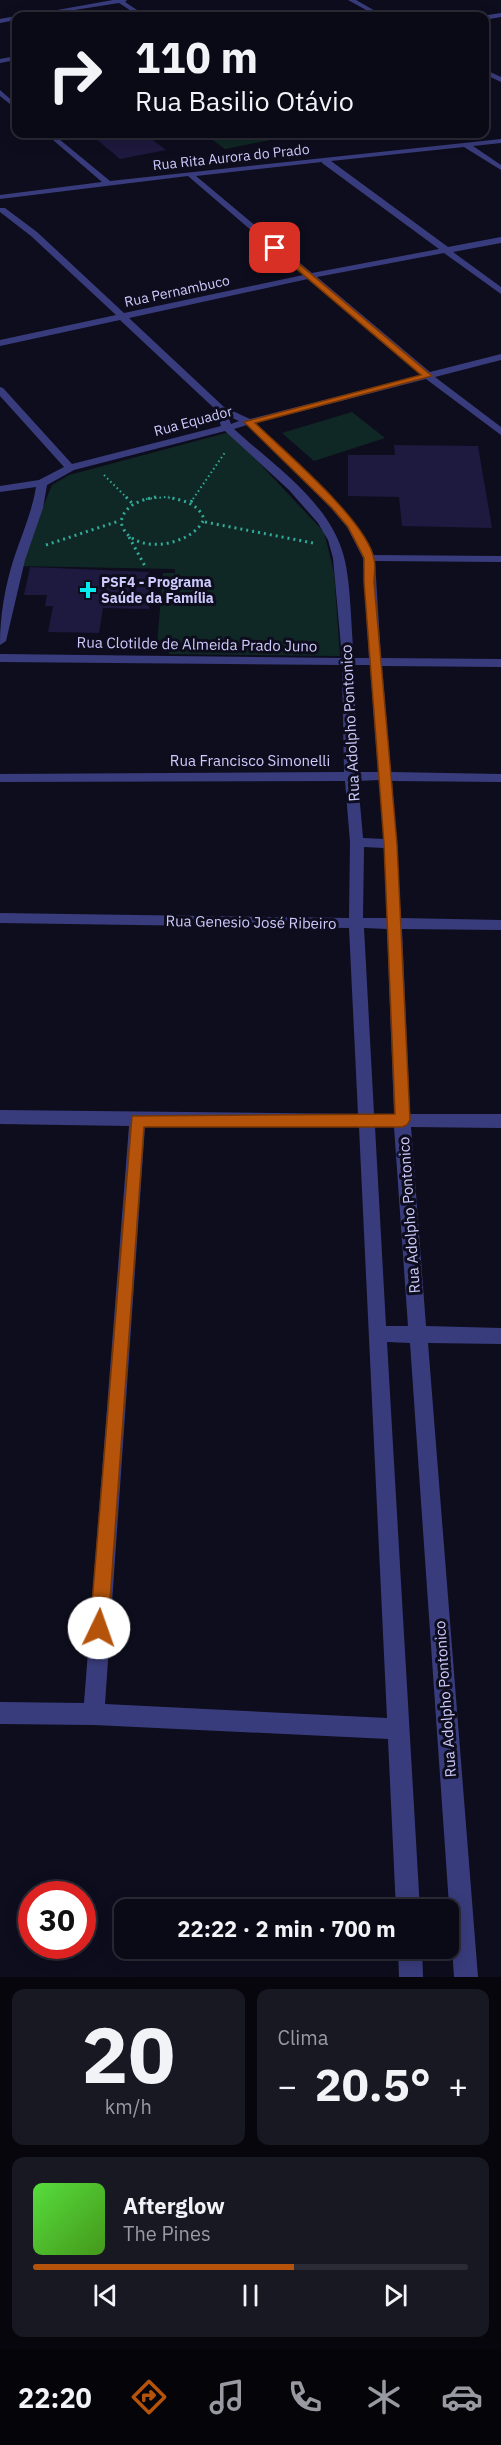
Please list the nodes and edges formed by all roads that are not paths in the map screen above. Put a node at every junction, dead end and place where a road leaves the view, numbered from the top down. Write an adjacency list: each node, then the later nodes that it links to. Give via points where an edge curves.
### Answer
1 (121, 0): 3 (street); 4 (street)
2 (351, 0): 5 (street)
3 (50, 12)
4 (138, 12)
5 (374, 12)
6 (0, 92): 7 (street)
7 (12, 102)
8 (54, 138): 14 (street)
9 (501, 141): 10 (street, Rua Rita Aurora do Prado)
10 (466, 145): 11 (street, Rua Rita Aurora do Prado); 12 (street)
11 (325, 161): 13 (street, Rua Rita Aurora do Prado); 18 (street)
12 (501, 168)
13 (190, 175): 14 (street, Rua Rita Aurora do Prado); 19 (street)
14 (107, 182): 15 (street, Rua Rita Aurora do Prado)
15 (0, 197): 16 (street, via 4,202)
16 (1, 211): 21 (street, Rua Adolpho Pontonico, via 34,234)
17 (501, 240): 18 (street, Rua Pernambuco)
18 (445, 250): 19 (street, Rua Pernambuco); 20 (street)
19 (309, 276): 21 (street, Rua Pernambuco); 24 (street)
20 (501, 291)
21 (120, 316): 22 (street, Rua Pernambuco); 26 (street, Rua Adolpho Pontonico)
22 (0, 343)
23 (501, 357): 24 (street, Rua Equador)
24 (428, 376): 27 (street, Rua Equador); 29 (street)
25 (0, 390): 30 (street)
26 (220, 409): 27 (street, Rua Adolpho Pontonico); 28 (street, Rua Adolpho Pontonico)
27 (249, 422): 28 (street, Rua Equador); 33 (street, Rua Adolpho Pontonico, via 336,506)
28 (228, 428): 30 (street, Rua Equador); 37 (street, Rua Adolpho Pontonico, via 315,510 336,543)
29 (501, 432)
30 (70, 468): 31 (street, Rua Equador)
31 (42, 483): 32 (street, Rua Equador); 35 (street)
32 (0, 489)
33 (369, 558): 34 (street); 38 (street, Rua Adolpho Pontonico)
34 (501, 559)
35 (0, 641)
36 (0, 658): 37 (street, Rua Clotilde de Almeida Prado Juno)
37 (348, 661): 38 (street, Rua Clotilde de Almeida Prado Juno); 40 (street, Rua Adolpho Pontonico)
38 (376, 663): 39 (street, Rua Clotilde de Almeida Prado Juno); 41 (street, Rua Adolpho Pontonico)
39 (501, 663)
40 (351, 776): 41 (street, Rua Francisco Simonelli); 42 (street, Rua Francisco Simonelli); 44 (street, Rua Adolpho Pontonico)
41 (384, 776): 43 (street, Rua Francisco Simonelli); 45 (street, Rua Adolpho Pontonico)
42 (0, 778)
43 (501, 778)
44 (357, 842): 45 (street); 47 (street, Rua Adolpho Pontonico)
45 (391, 844): 48 (street, Rua Adolpho Pontonico)
46 (0, 918): 47 (street, Rua Genesio José Ribeiro)
47 (356, 923): 48 (street, Rua Genesio José Ribeiro); 51 (street, Rua Adolpho Pontonico)
48 (393, 924): 49 (street, Rua Genesio José Ribeiro); 52 (street, Rua Adolpho Pontonico)
49 (501, 925)
50 (0, 1117): 53 (street)
51 (367, 1119): 52 (street); 53 (street); 56 (street, Rua Adolpho Pontonico)
52 (402, 1120): 54 (street); 55 (street, Rua Adolpho Pontonico)
53 (137, 1121): 59 (street)
54 (501, 1121)
55 (419, 1333): 56 (street); 57 (street); 64 (street, Rua Adolpho Pontonico)
56 (378, 1334): 60 (street, Rua Adolpho Pontonico)
57 (501, 1336)
58 (0, 1713): 59 (street)
59 (94, 1714): 60 (street)
60 (400, 1729): 61 (street, Rua Adolpho Pontonico)
61 (408, 1899)
62 (410, 1959): 63 (street)
63 (411, 1977)
64 (466, 1977)

